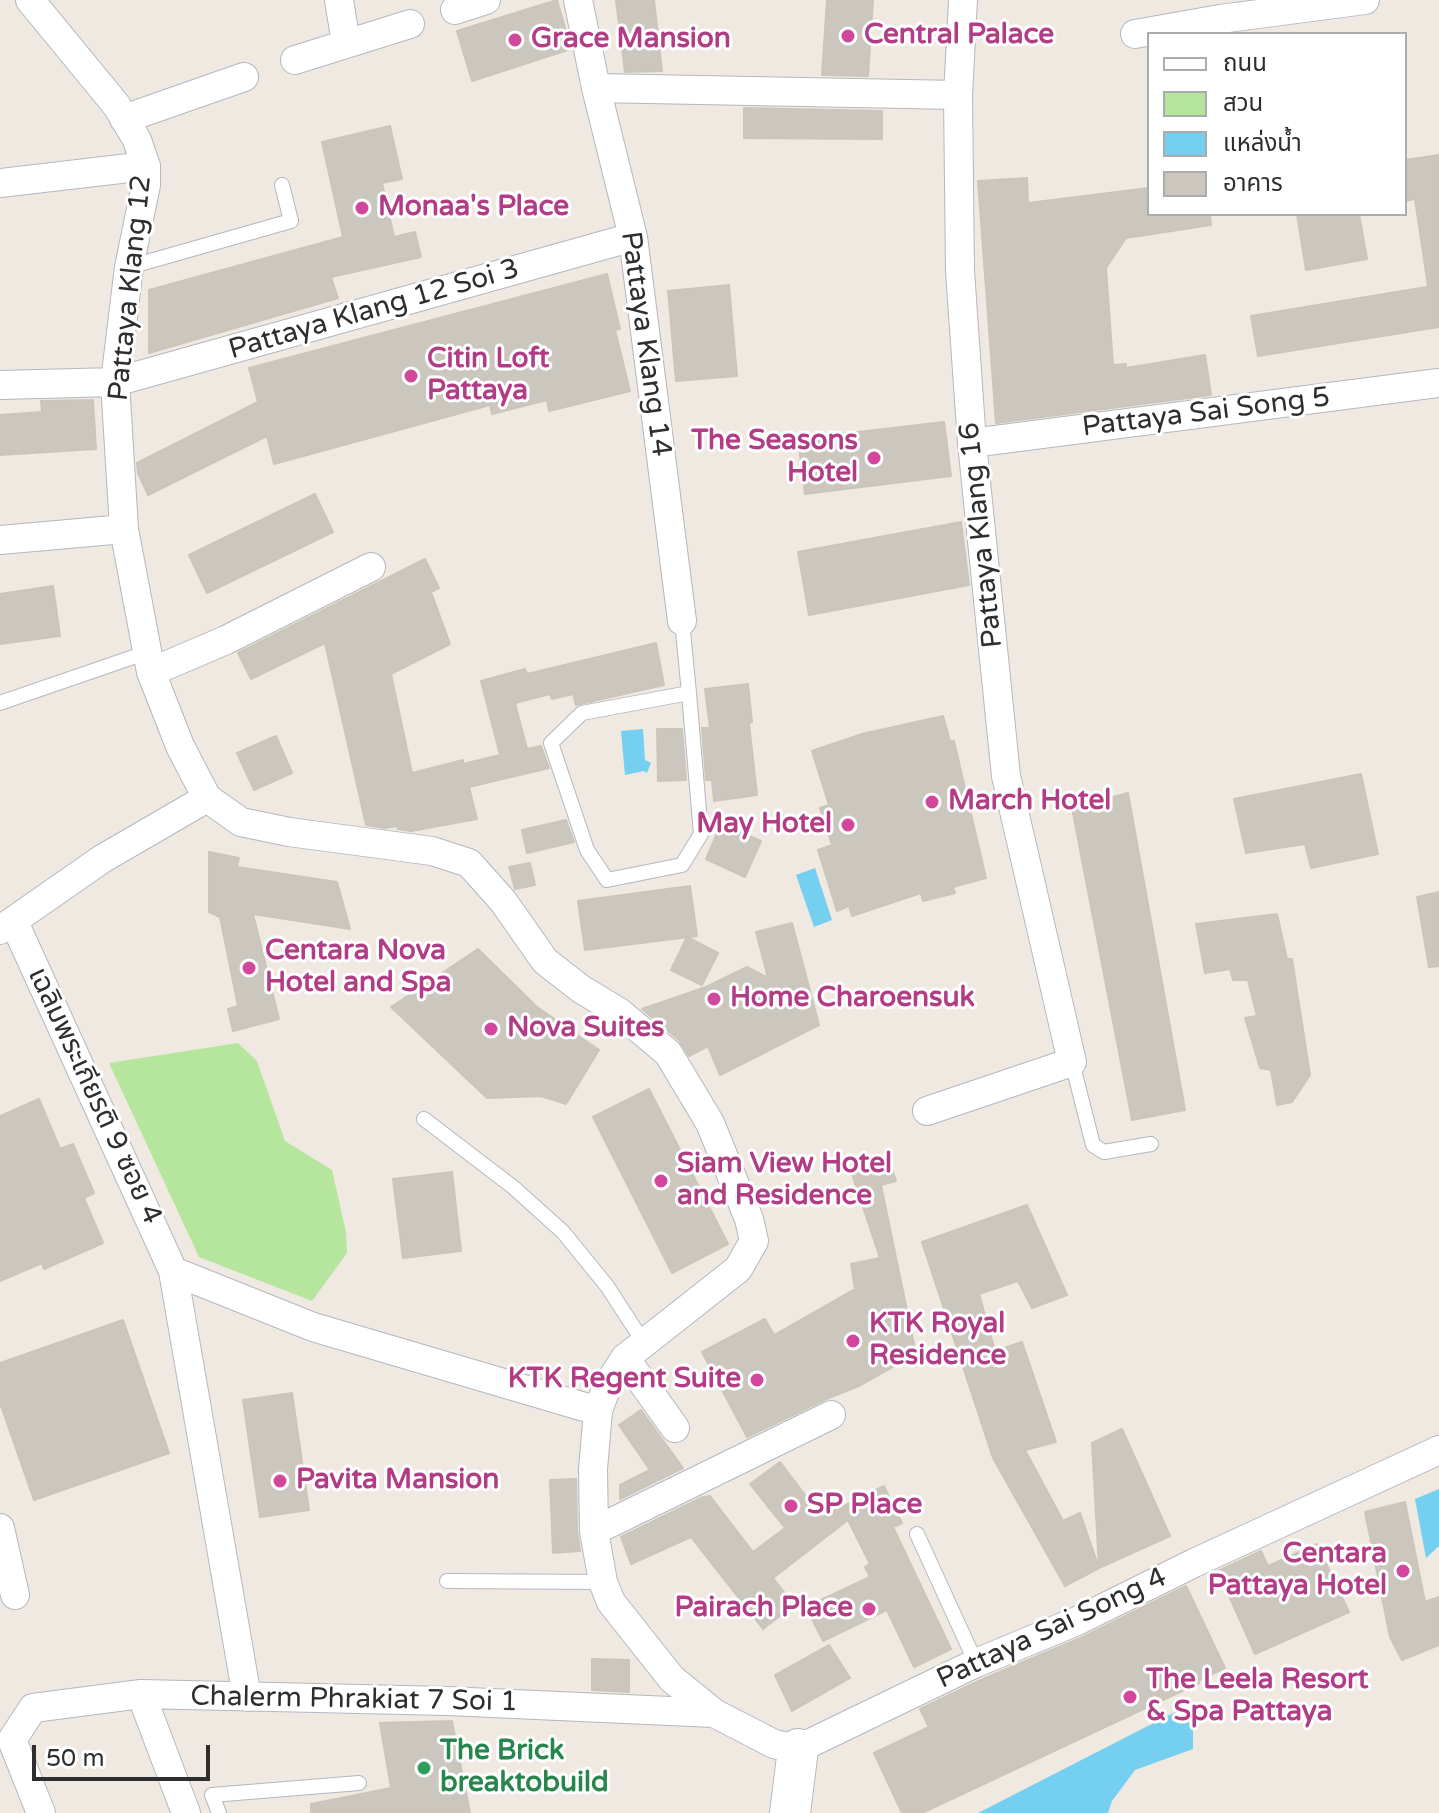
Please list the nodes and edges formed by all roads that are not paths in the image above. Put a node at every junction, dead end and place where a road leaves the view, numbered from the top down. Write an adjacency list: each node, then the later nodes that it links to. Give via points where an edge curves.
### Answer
1 (339, 0): 13 (street)
2 (486, 0): 7 (street)
3 (578, 0): 16 (street, Pattaya Klang 14)
4 (963, 0): 17 (street, Pattaya Klang 16)
5 (1365, 0): 9 (street)
6 (39, 2): 18 (street, Pattaya Klang 12)
7 (455, 10)
8 (410, 24): 13 (street)
9 (1222, 26): 10 (street)
10 (1157, 32)
11 (1147, 33): 12 (street)
12 (1135, 34)
13 (346, 43): 14 (street)
14 (295, 60)
15 (244, 77): 18 (street)
16 (596, 88): 17 (street); 22 (street, Pattaya Klang 14)
17 (958, 95): 27 (street, Pattaya Klang 16, via 960,271)
18 (124, 119): 19 (street, Pattaya Klang 12)
19 (146, 166): 20 (street); 23 (street, Pattaya Klang 12)
20 (0, 183)
21 (282, 185): 23 (lane, via 291,221)
22 (633, 237): 24 (street, Pattaya Klang 12 Soi 3); 31 (street, Pattaya Klang 14)
23 (129, 267): 24 (street, Pattaya Klang 12)
24 (115, 382): 26 (street, Pattaya Klang 12 Soi 3); 28 (street, Pattaya Klang 12)
25 (1439, 383): 27 (street, Pattaya Sai Song 5)
26 (0, 385)
27 (972, 443): 37 (street, Pattaya Klang 16, via 1006,776)
28 (124, 529): 29 (street); 32 (street, Pattaya Klang 12)
29 (0, 540)
30 (371, 567): 32 (street, via 226,640)
31 (682, 621): 33 (lane, Pattaya Klang 14)
32 (150, 662): 34 (lane); 35 (street, Pattaya Klang 12, via 180,746)
33 (689, 693): 33 (lane, Pattaya Klang 14, via 701,834 682,865 607,880 587,850 551,743 582,713)
34 (0, 703)
35 (207, 798): 36 (street, via 102,859); 42 (street, Pattaya Klang 12, via 241,822 432,851 469,863 545,961 668,1053 710,1123 754,1241 738,1269)
36 (7, 926): 41 (street, เฉลิมพระเกียรติ 9 ซอย 4)
37 (1072, 1062): 38 (street); 40 (lane, via 1093,1145 1104,1152)
38 (927, 1111)
39 (424, 1119): 42 (lane, via 563,1232 607,1286)
40 (1151, 1144)
41 (173, 1271): 43 (street, via 313,1327); 55 (street, เฉลิมพระเกียรติ 9 ซอย 4)
42 (635, 1351): 43 (street, Pattaya Klang 12, via 607,1386); 45 (street)
43 (598, 1411): 48 (street, Pattaya Klang 12)
44 (831, 1415): 48 (street)
45 (675, 1428)
46 (1439, 1450): 53 (street, Pattaya Sai Song 4, via 1077,1621)
47 (0, 1528): 52 (street)
48 (594, 1531): 51 (street, Pattaya Klang 12)
49 (917, 1534): 53 (lane)
50 (447, 1581): 51 (lane)
51 (603, 1582): 56 (street, Pattaya Klang 12, via 611,1602 672,1679)
52 (15, 1595)
53 (976, 1663): 57 (street, Pattaya Sai Song 4)
54 (141, 1694): 55 (street, Chalerm Phrakiat 7 Soi 1); 59 (street, Chalerm Phrakiat 7 Soi 1, via 33,1708 12,1740); 60 (street)
55 (247, 1697): 56 (street, Chalerm Phrakiat 7 Soi 1, via 475,1711)
56 (714, 1713): 57 (street, Pattaya Klang 12, via 774,1744)
57 (798, 1749): 62 (street)
58 (359, 1783): 61 (lane, via 212,1795)
59 (41, 1813)
60 (186, 1813)
61 (219, 1813)
62 (790, 1813)

